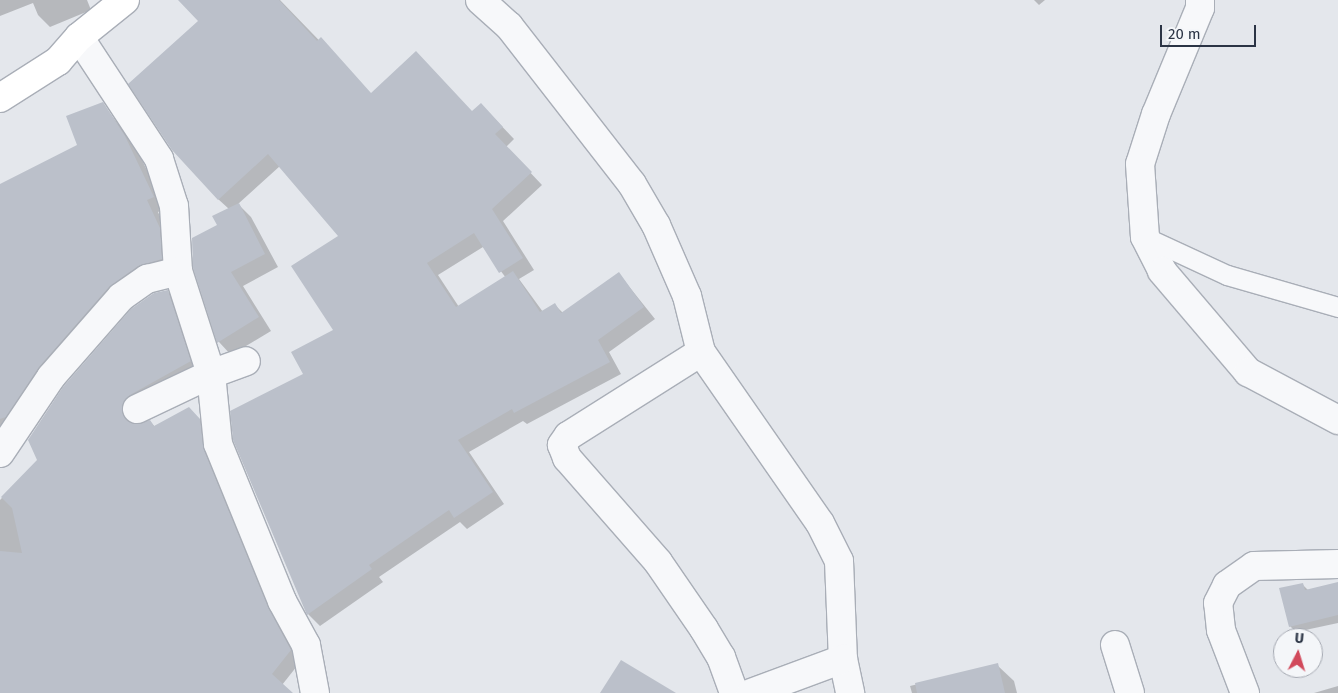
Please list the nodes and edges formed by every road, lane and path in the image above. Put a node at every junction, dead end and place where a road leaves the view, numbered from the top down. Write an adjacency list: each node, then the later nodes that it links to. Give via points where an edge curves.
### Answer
1 (125, 0): 4 (highway)
2 (480, 0): 9 (street, via 509,26 632,184 656,225 687,296)
3 (1200, 0): 6 (street, via 1200,8 1156,114 1140,164)
4 (79, 37): 5 (highway, via 58,61); 7 (street, via 159,159 174,206)
5 (0, 98)
6 (1144, 237): 8 (lane, via 1227,275); 13 (street, via 1162,271 1248,372)
7 (178, 271): 11 (street); 14 (street, via 147,279 121,296 52,377)
8 (1338, 307)
9 (701, 352): 17 (street, via 820,523 838,561); 19 (street, via 568,436 562,445 567,458 658,562 720,657)
10 (246, 361): 11 (street)
11 (211, 374): 12 (street); 18 (street, via 218,444 282,601 306,645)
12 (137, 409)
13 (1338, 420)
14 (0, 453)
15 (1338, 564): 23 (street, via 1254,566 1227,585 1218,603 1221,630)
16 (1115, 645): 22 (street)
17 (843, 659): 20 (street); 21 (street)
18 (315, 693)
19 (734, 693)
20 (751, 693)
21 (850, 693)
22 (1130, 693)
23 (1245, 693)

